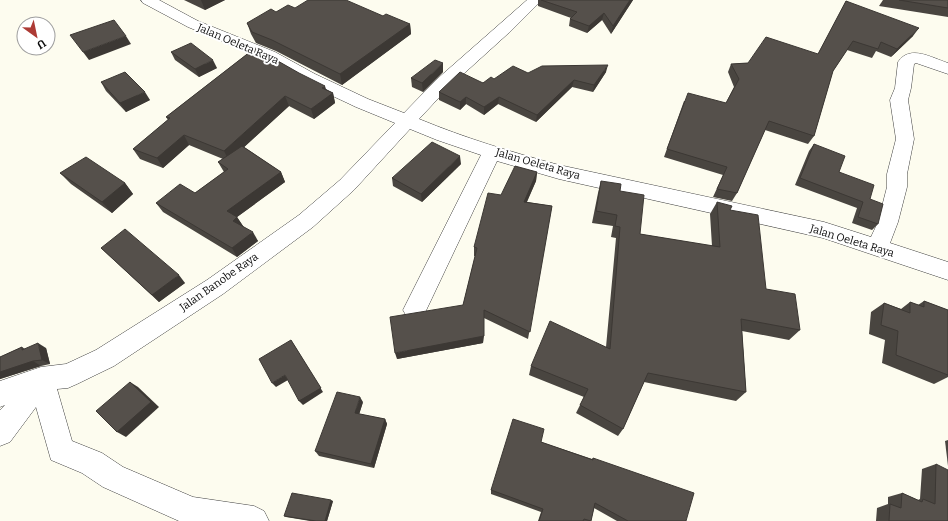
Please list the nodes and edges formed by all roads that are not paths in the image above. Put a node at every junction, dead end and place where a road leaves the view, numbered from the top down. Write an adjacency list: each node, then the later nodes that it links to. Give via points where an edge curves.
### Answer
1 (148, 0): 4 (street, Jalan Oeleta Raya, via 193,24 269,54 316,81)
2 (534, 0): 4 (street, Jalan Banobe Raya, via 442,84)
3 (948, 69): 6 (street, via 914,57 906,62 899,100 905,139 897,174 897,187 888,222)
4 (408, 122): 5 (street, Jalan Oeleta Raya); 9 (street, Jalan Banobe Raya, via 347,185 306,221 215,286 105,358 68,376)
5 (492, 151): 6 (street, Jalan Oeleta Raya, via 558,172 824,230); 8 (street)
6 (877, 248): 7 (street, Jalan Oeleta Raya)
7 (948, 271)
8 (415, 310)
9 (41, 379): 10 (street, Jalan Banobe Raya); 11 (street); 12 (street, via 61,450 92,463 113,477 192,512)
10 (0, 394)
11 (0, 432)
12 (254, 521)

